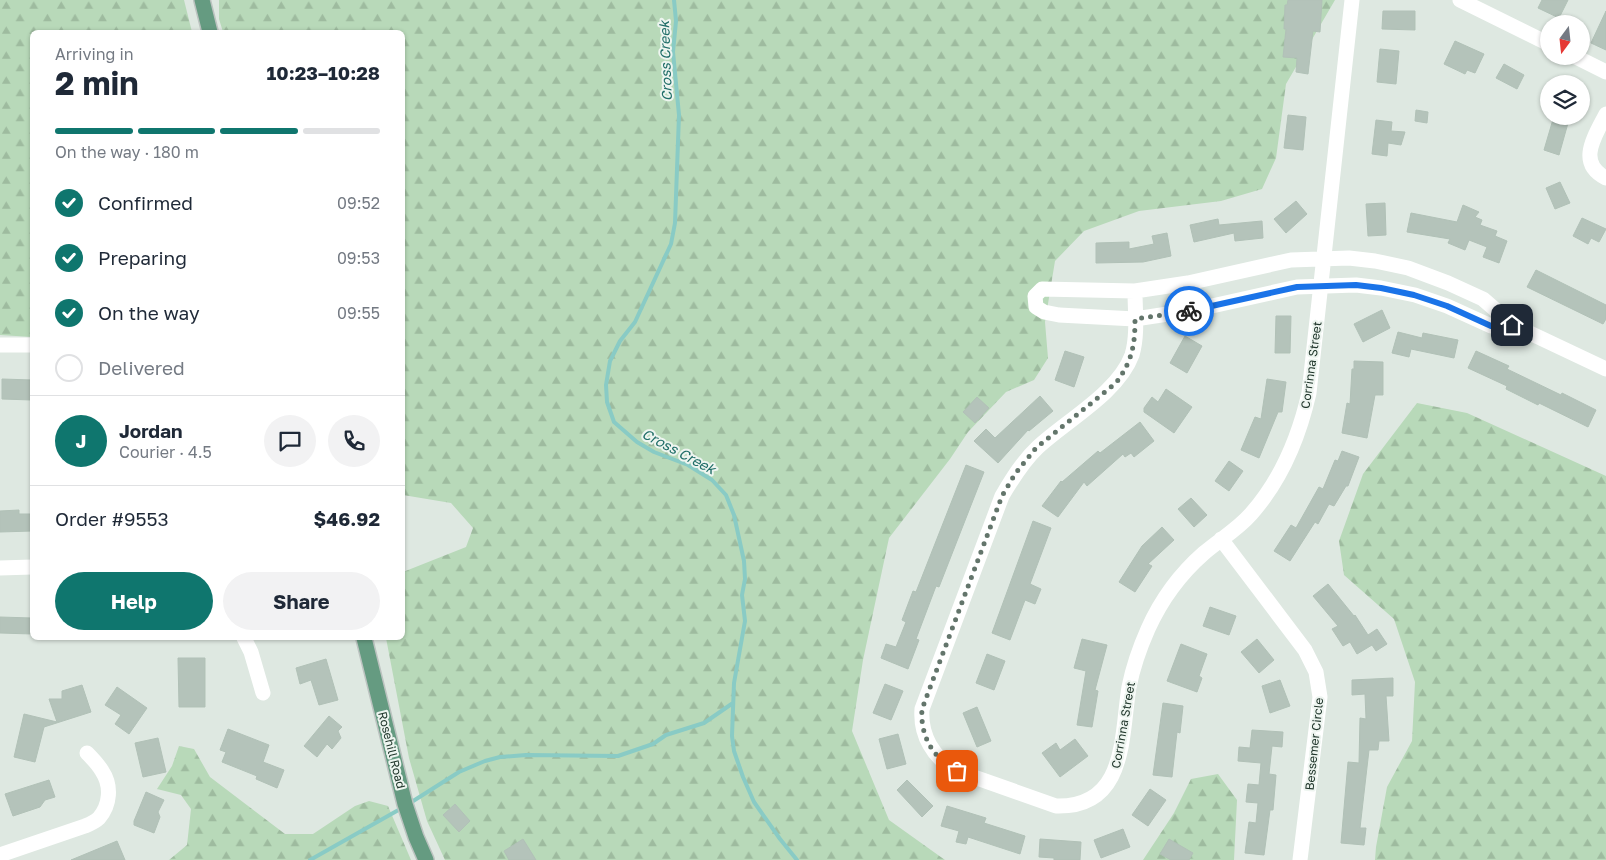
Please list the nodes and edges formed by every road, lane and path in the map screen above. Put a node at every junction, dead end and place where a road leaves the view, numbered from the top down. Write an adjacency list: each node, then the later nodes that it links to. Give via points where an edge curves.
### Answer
1 (202, 0): 4 (main road)
2 (1352, 0): 10 (street, Corrinna Street)
3 (1460, 0): 5 (street)
4 (210, 30)
5 (1540, 40)
6 (1590, 64): 7 (street)
7 (1606, 72)
8 (1606, 114): 9 (street, via 1589,152 1592,168)
9 (1606, 178)
10 (1324, 259): 11 (street, Corrinna Street); 12 (street, via 1290,260 1188,283); 14 (street, via 1374,261 1440,279 1483,299)
11 (1320, 285): 13 (street); 14 (street, via 1381,288 1439,303 1491,326); 18 (street, Corrinna Street, via 1309,393 1295,442 1261,500 1239,526)
12 (1135, 291): 13 (street, Corrinna Street); 13 (street, via 1042,289 1035,296 1036,307 1059,316)
13 (1135, 319): 18 (street, Corrinna Street, via 1132,353 1116,383 1036,448 1002,496 922,709 924,734 937,756 957,771 1048,804 1073,805 1096,795 1116,768 1131,677 1148,629 1185,572)
14 (1512, 325): 17 (street)
15 (0, 345): 16 (street)
16 (30, 346)
17 (1606, 369)
18 (1221, 539): 27 (street, Bessemer Circle, via 1305,650 1316,672 1320,697)
19 (30, 567): 20 (street)
20 (0, 568)
21 (245, 640): 23 (street)
22 (364, 640): 26 (main road, Rosehill Road, via 405,804)
23 (264, 693)
24 (87, 753): 25 (street, via 103,771 109,787 108,800 98,820)
25 (0, 854)
26 (426, 860)
27 (1300, 860)

